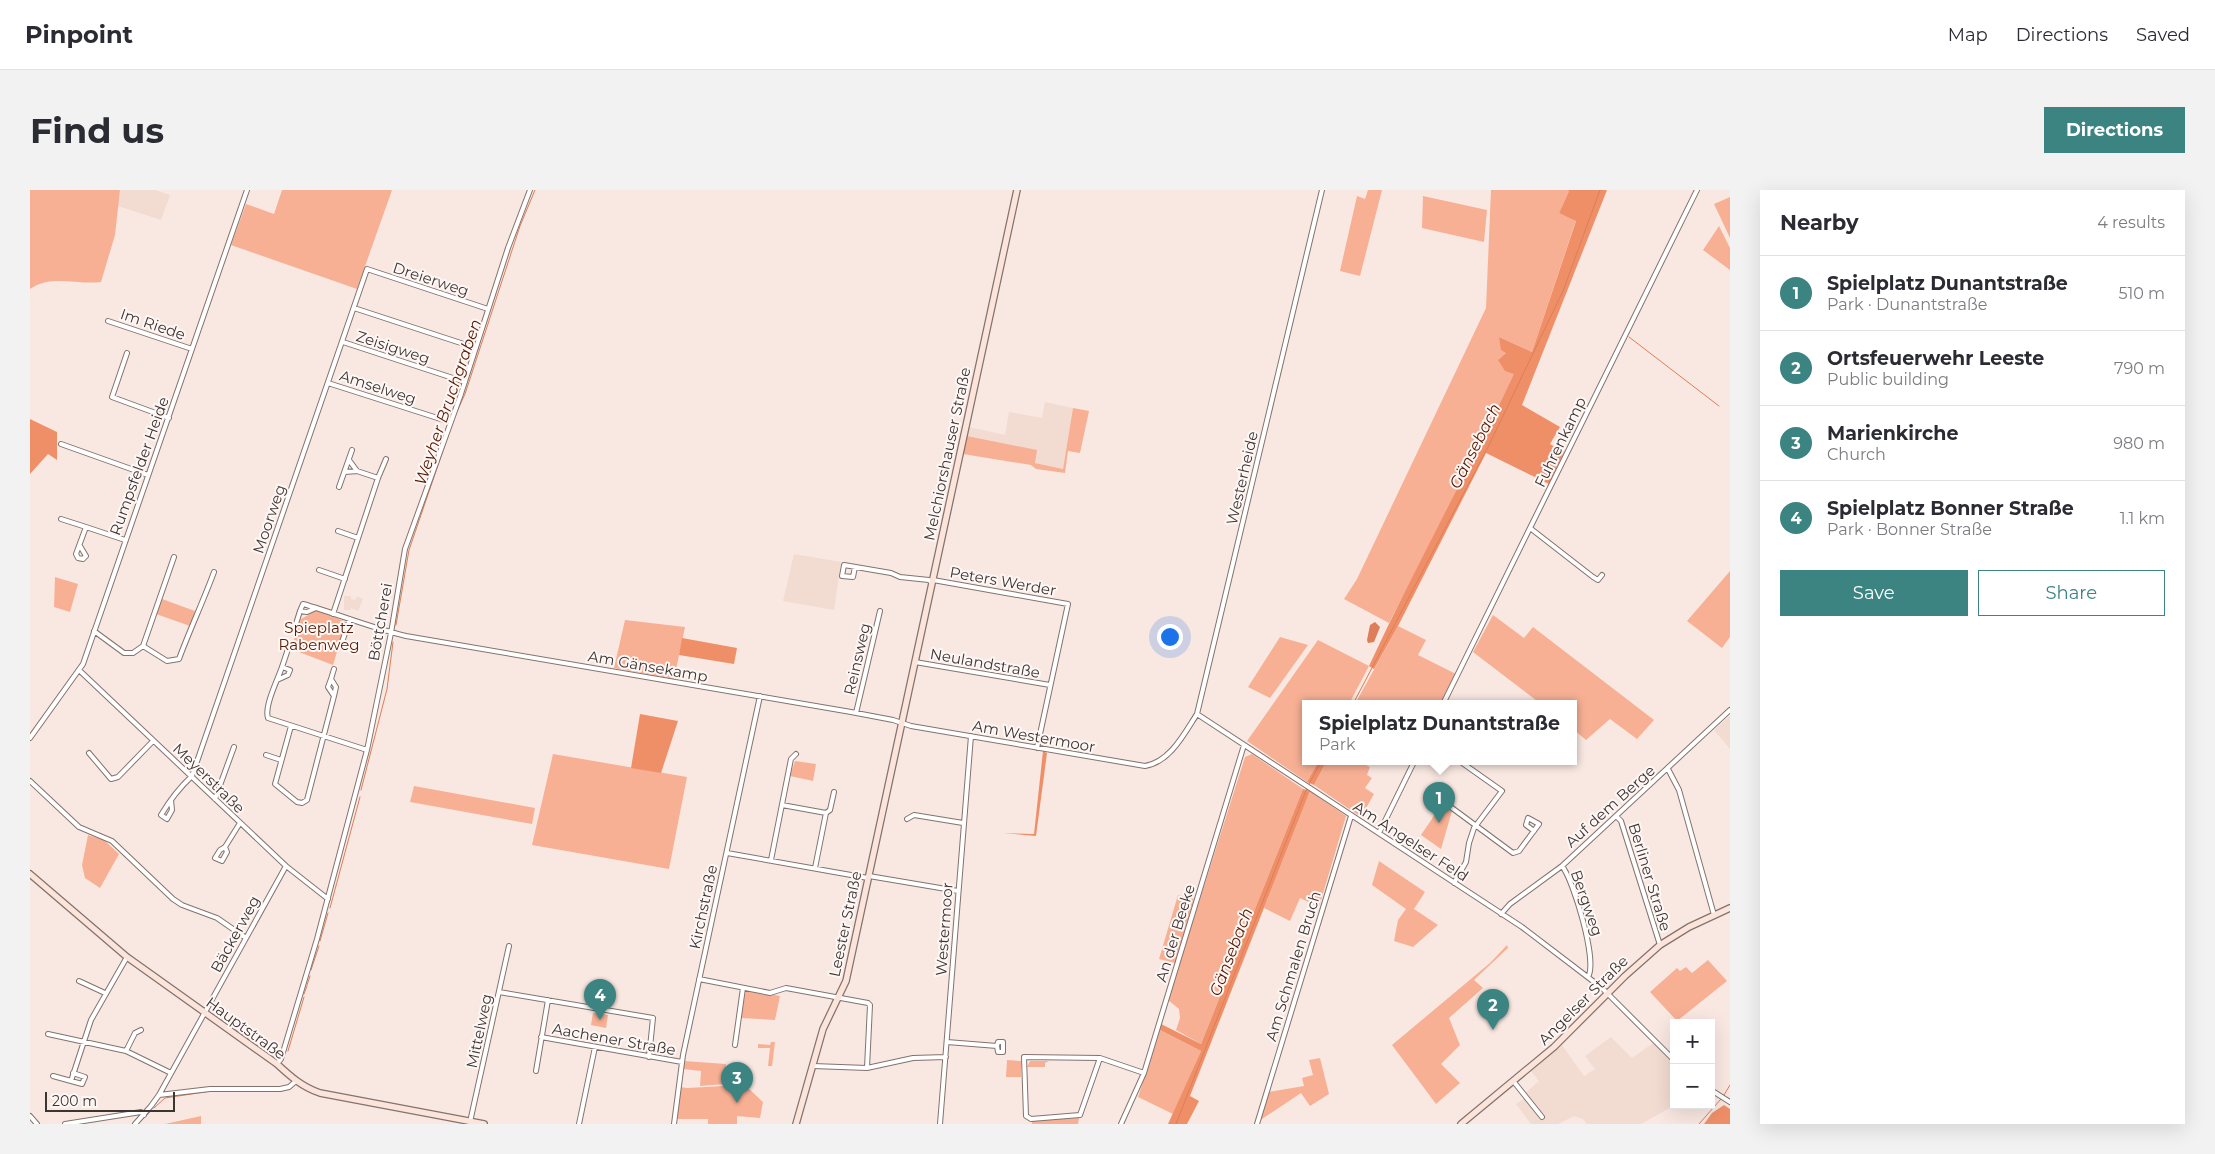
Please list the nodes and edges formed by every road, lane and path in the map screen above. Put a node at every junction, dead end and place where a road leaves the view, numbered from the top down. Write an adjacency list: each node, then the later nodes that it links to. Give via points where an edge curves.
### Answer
1 (247, 190): 12 (street, Rumpsfelder Heide)
2 (530, 190): 8 (street, Böttcherei)
3 (1017, 190): 40 (street, Melchiorshauser Straße)
4 (1322, 190): 64 (street, Westerheide)
5 (1697, 190): 29 (street, Fuhrenkamp)
6 (367, 269): 7 (street, Moorweg); 8 (street, Dreierweg)
7 (354, 308): 10 (street, Moorweg); 11 (street)
8 (488, 309): 11 (street, Böttcherei)
9 (108, 321): 12 (street, Im Riede)
10 (343, 342): 14 (street, Zeisigweg); 15 (street, Moorweg)
11 (476, 348): 14 (street, Böttcherei)
12 (192, 349): 16 (street, Rumpsfelder Heide)
13 (127, 353): 16 (street, via 112,398)
14 (465, 382): 17 (street, Böttcherei)
15 (328, 383): 17 (street, Amselweg); 83 (street, Moorweg)
16 (169, 418): 24 (street, Rumpsfelder Heide)
17 (450, 422): 48 (street, Böttcherei, via 405,549)
18 (61, 444): 24 (street)
19 (352, 450): 20 (street)
20 (349, 460): 22 (street); 23 (street)
21 (386, 460): 25 (street)
22 (357, 471): 23 (street); 25 (street)
23 (345, 472): 26 (street)
24 (148, 476): 32 (street, Rumpsfelder Heide)
25 (378, 478): 31 (street)
26 (339, 487)
27 (61, 519): 28 (street)
28 (86, 527): 32 (street); 33 (street)
29 (1530, 528): 38 (street, via 1598,580); 61 (street, Fuhrenkamp)
30 (338, 531): 31 (street)
31 (358, 538): 39 (street)
32 (125, 540): 47 (street, Rumpsfelder Heide)
33 (80, 546)
34 (174, 557): 50 (street)
35 (855, 567): 40 (street, Peters Werder, via 891,572 900,578)
36 (319, 570): 39 (street)
37 (214, 572): 50 (street, via 179,659 167,661)
38 (1602, 575)
39 (345, 579): 44 (street)
40 (933, 581): 52 (street, Melchiorshauser Straße); 58 (street, Peters Werder, via 1068,604)
41 (316, 608): 42 (street); 42 (street, via 303,604); 44 (street, Am Gänsekamp)
42 (300, 611): 46 (street)
43 (880, 611): 63 (street, Reinsweg)
44 (333, 614): 45 (street, Am Gänsekamp)
45 (350, 619): 48 (street, Am Gänsekamp); 49 (street)
46 (294, 627)
47 (94, 631): 50 (street, via 124,653 133,653); 55 (street, Rumpsfelder Heide)
48 (391, 632): 60 (street, Am Gänsekamp); 74 (street, Böttcherei)
49 (342, 642)
50 (143, 646)
51 (288, 649): 53 (street)
52 (915, 662): 58 (street, Neulandstraße); 65 (street, Melchiorshauser Straße)
53 (282, 667): 57 (street); 57 (street, via 290,670 288,675)
54 (334, 669): 56 (street)
55 (79, 670): 69 (street, Rumpsfelder Heide); 70 (street, Meyerstraße)
56 (331, 679): 59 (street, via 336,687); 59 (street, via 328,687)
57 (278, 680): 66 (street, via 266,712 268,718)
58 (1050, 685): 73 (street)
59 (334, 696): 67 (street)
60 (760, 696): 63 (street, Am Gänsekamp); 100 (street, Kirchstraße)
61 (1445, 700)
62 (1730, 710): 82 (street, Auf dem Berge)
63 (856, 713): 65 (street, Am Gänsekamp)
64 (1197, 714): 71 (street, Am Angelser Feld); 79 (street, Westerheide)
65 (902, 724): 68 (street, Am Westermoor); 106 (street, Leester Straße)
66 (290, 726): 67 (street); 78 (street)
67 (323, 736): 74 (street); 78 (street, via 307,800 302,803 276,786)
68 (971, 736): 73 (street, Am Westermoor); 94 (street, Westermoor)
69 (30, 738)
70 (153, 741): 75 (street, via 118,777 111,779); 83 (street, Meyerstraße)
71 (1244, 745): 91 (street, Am Angelser Feld); 147 (street, An der Beeke)
72 (234, 746): 86 (street)
73 (1037, 748): 79 (street, Am Westermoor, via 1145,766)
74 (367, 750): 109 (street, Böttcherei)
75 (89, 753)
76 (796, 754): 88 (street, via 791,760)
77 (266, 755): 78 (street)
78 (281, 760)
79 (1162, 760)
80 (1413, 765): 98 (street)
81 (1465, 765): 96 (street, via 1502,791)
82 (1668, 768): 92 (street, Auf dem Berge); 112 (street, via 1679,790)
83 (192, 776): 86 (street, Meyerstraße); 87 (street, via 176,790)
84 (30, 781): 113 (street, via 79,827 112,841 173,899 217,918)
85 (834, 792): 90 (street, via 830,810)
86 (215, 799): 95 (street, Meyerstraße)
87 (171, 800)
88 (782, 805): 90 (street); 101 (street)
89 (1448, 805): 96 (street)
90 (826, 813): 104 (street)
91 (1351, 816): 98 (street, Am Angelser Feld); 168 (street, Am Schmalen Bruch)
92 (1616, 816): 103 (street, Auf dem Berge); 114 (street, Berliner Straße, via 1621,821)
93 (907, 819): 94 (street, via 914,815)
94 (963, 823): 108 (street, Westermoor)
95 (240, 824): 99 (street); 102 (street, Meyerstraße)
96 (1476, 825): 97 (street, via 1513,853 1519,851); 107 (street, via 1466,862)
97 (1534, 831)
98 (1379, 833): 107 (street, Am Angelser Feld)
99 (225, 847)
100 (727, 853): 101 (street); 118 (street, Kirchstraße)
101 (771, 860): 104 (street)
102 (286, 866): 109 (street, Meyerstraße); 113 (street, Bäckerweg)
103 (1562, 866): 111 (street, Auf dem Berge); 117 (street, Bergweg, via 1590,944)
104 (815, 868): 106 (street)
105 (30, 874): 116 (street, Hauptstraße)
106 (868, 877): 108 (street); 124 (street, Leester Straße)
107 (1454, 883): 111 (street, Am Angelser Feld)
108 (958, 890): 131 (street, Westermoor)
109 (328, 899): 141 (street, Böttcherei, via 292,1024)
110 (1730, 908): 112 (street, Angelser Straße)
111 (1501, 914): 117 (street, Am Angelser Feld)
112 (1714, 915): 114 (street, Angelser Straße)
113 (246, 938): 126 (street, Bäckerweg)
114 (1660, 945): 123 (street, Angelser Straße)
115 (509, 946): 121 (street, Mittelweg)
116 (127, 957): 122 (street); 126 (street, Hauptstraße)
117 (1588, 977): 123 (street, Am Angelser Feld)
118 (699, 979): 120 (street); 140 (street, Kirchstraße)
119 (79, 981): 122 (street)
120 (743, 988): 124 (street, via 771,993 786,988); 132 (street)
121 (499, 992): 125 (street); 158 (street, Mittelweg)
122 (105, 993): 130 (street)
123 (1608, 994): 137 (street, Am Angelser Feld); 151 (street, Angelser Straße, via 1554,1048)
124 (840, 998): 142 (street, Leester Straße, via 823,1029); 143 (street, via 870,1005)
125 (548, 1000): 129 (street, Aachener Straße); 136 (street, via 654,1018)
126 (205, 1013): 141 (street, Hauptstraße); 146 (street, Bäckerweg)
127 (141, 1030): 135 (street, via 135,1033)
128 (48, 1034): 130 (street)
129 (542, 1037): 134 (street, Aachener Straße); 144 (street, Aachener Straße)
130 (83, 1041): 135 (street); 145 (street)
131 (947, 1042): 133 (street); 138 (street, Westermoor)
132 (735, 1045)
133 (997, 1046)
134 (595, 1047): 136 (street, Aachener Straße); 163 (street)
135 (126, 1051): 146 (street)
136 (649, 1056): 140 (street, Aachener Straße)
137 (1670, 1056)
138 (946, 1057): 143 (street, via 913,1058); 166 (street, Westermoor)
139 (1100, 1058): 139 (street, via 1024,1057 1026,1116 1031,1119 1080,1115); 147 (street)
140 (682, 1062): 164 (street, Kirchstraße)
141 (277, 1064): 150 (street, Hauptstraße)
142 (813, 1066): 143 (street); 165 (street, Leester Straße)
143 (868, 1068)
144 (536, 1071)
145 (73, 1073): 149 (street); 149 (street, via 85,1077 82,1084)
146 (171, 1073): 153 (street, Bäckerweg)
147 (1144, 1073): 167 (street, An der Beeke)
148 (52, 1076): 149 (street)
149 (71, 1081)
150 (296, 1081): 153 (street, via 289,1087 280,1088); 158 (street, Hauptstraße, via 320,1093)
151 (1514, 1082): 157 (street); 169 (street, Angelser Straße)
152 (1715, 1093): 154 (street)
153 (159, 1095): 155 (street, Bäckerweg)
154 (1730, 1102)
155 (144, 1115): 160 (street, via 140,1112); 161 (street, Bäckerweg)
156 (30, 1116): 159 (street)
157 (1542, 1117)
158 (470, 1123): 162 (street, Hauptstraße)
159 (37, 1124)
160 (65, 1124)
161 (135, 1124)
162 (484, 1124)
163 (579, 1124)
164 (674, 1124)
165 (796, 1124)
166 (940, 1124)
167 (1121, 1124)
168 (1257, 1124)
169 (1461, 1124)

